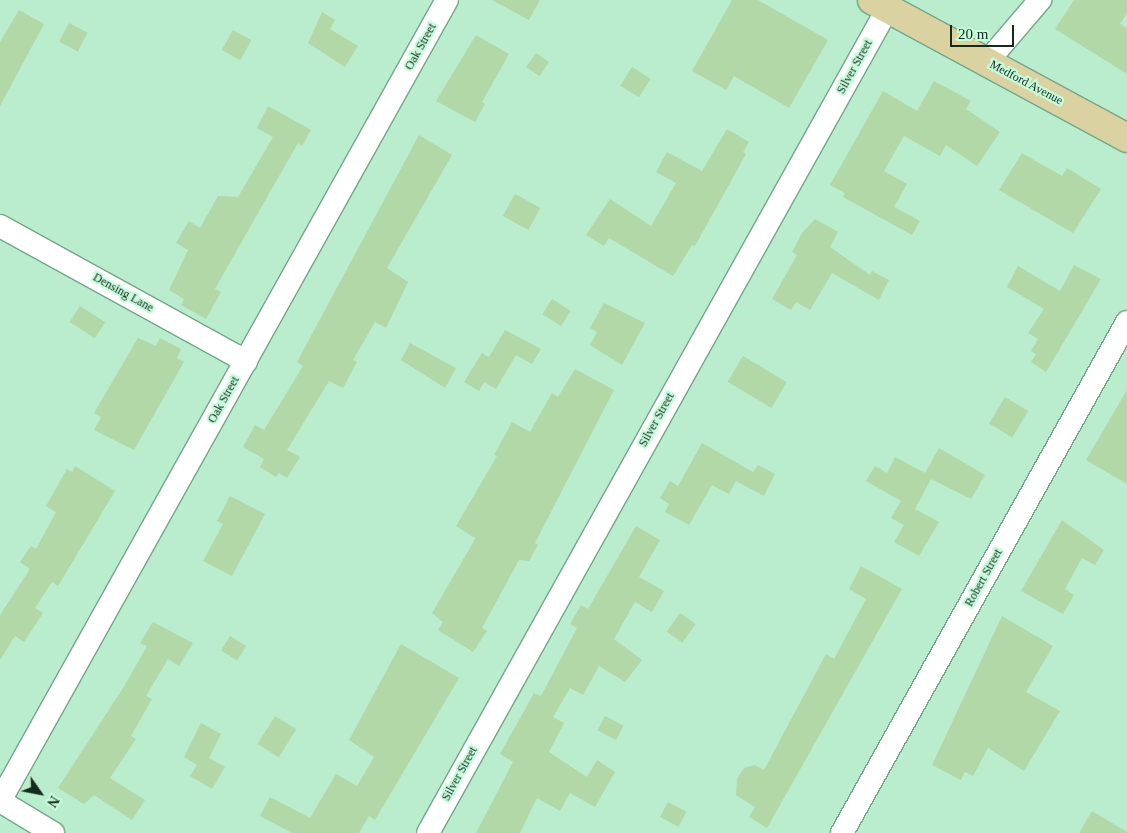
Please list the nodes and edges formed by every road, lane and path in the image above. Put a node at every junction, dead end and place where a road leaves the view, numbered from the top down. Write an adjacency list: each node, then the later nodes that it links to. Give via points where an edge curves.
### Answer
1 (447, 0): 8 (street, Oak Street)
2 (1040, 0): 4 (street)
3 (880, 4): 4 (main road, Medford Avenue); 11 (street, Silver Street)
4 (987, 62): 5 (main road, Medford Avenue)
5 (1127, 138)
6 (0, 226): 8 (street, Densing Lane)
7 (1127, 322): 12 (street, Robert Street)
8 (246, 361): 9 (street, Oak Street)
9 (0, 801): 10 (street)
10 (53, 833)
11 (428, 833)
12 (842, 833)

